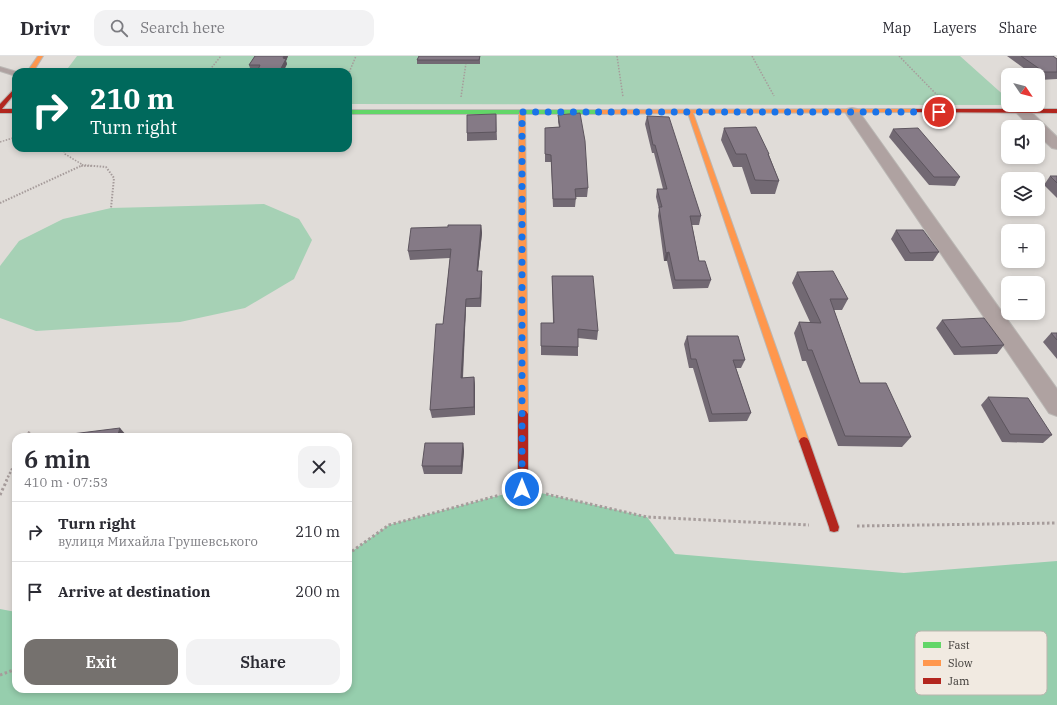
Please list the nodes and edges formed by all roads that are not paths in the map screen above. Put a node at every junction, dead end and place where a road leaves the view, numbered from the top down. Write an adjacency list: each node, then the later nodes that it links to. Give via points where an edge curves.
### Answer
1 (41, 56): 2 (street)
2 (33, 68)
3 (0, 69): 4 (lane)
4 (12, 73)
5 (12, 94): 6 (street)
6 (0, 108)
7 (0, 111): 8 (street)
8 (12, 111)
9 (1001, 111): 15 (street)
10 (1045, 111): 11 (street)
11 (1057, 111)
12 (352, 112): 13 (street)
13 (522, 112): 14 (street); 19 (street)
14 (690, 112): 15 (street); 20 (street)
15 (852, 112): 18 (street)
16 (1023, 112): 17 (street)
17 (1057, 145)
18 (1057, 407)
19 (522, 489)
20 (834, 527)

